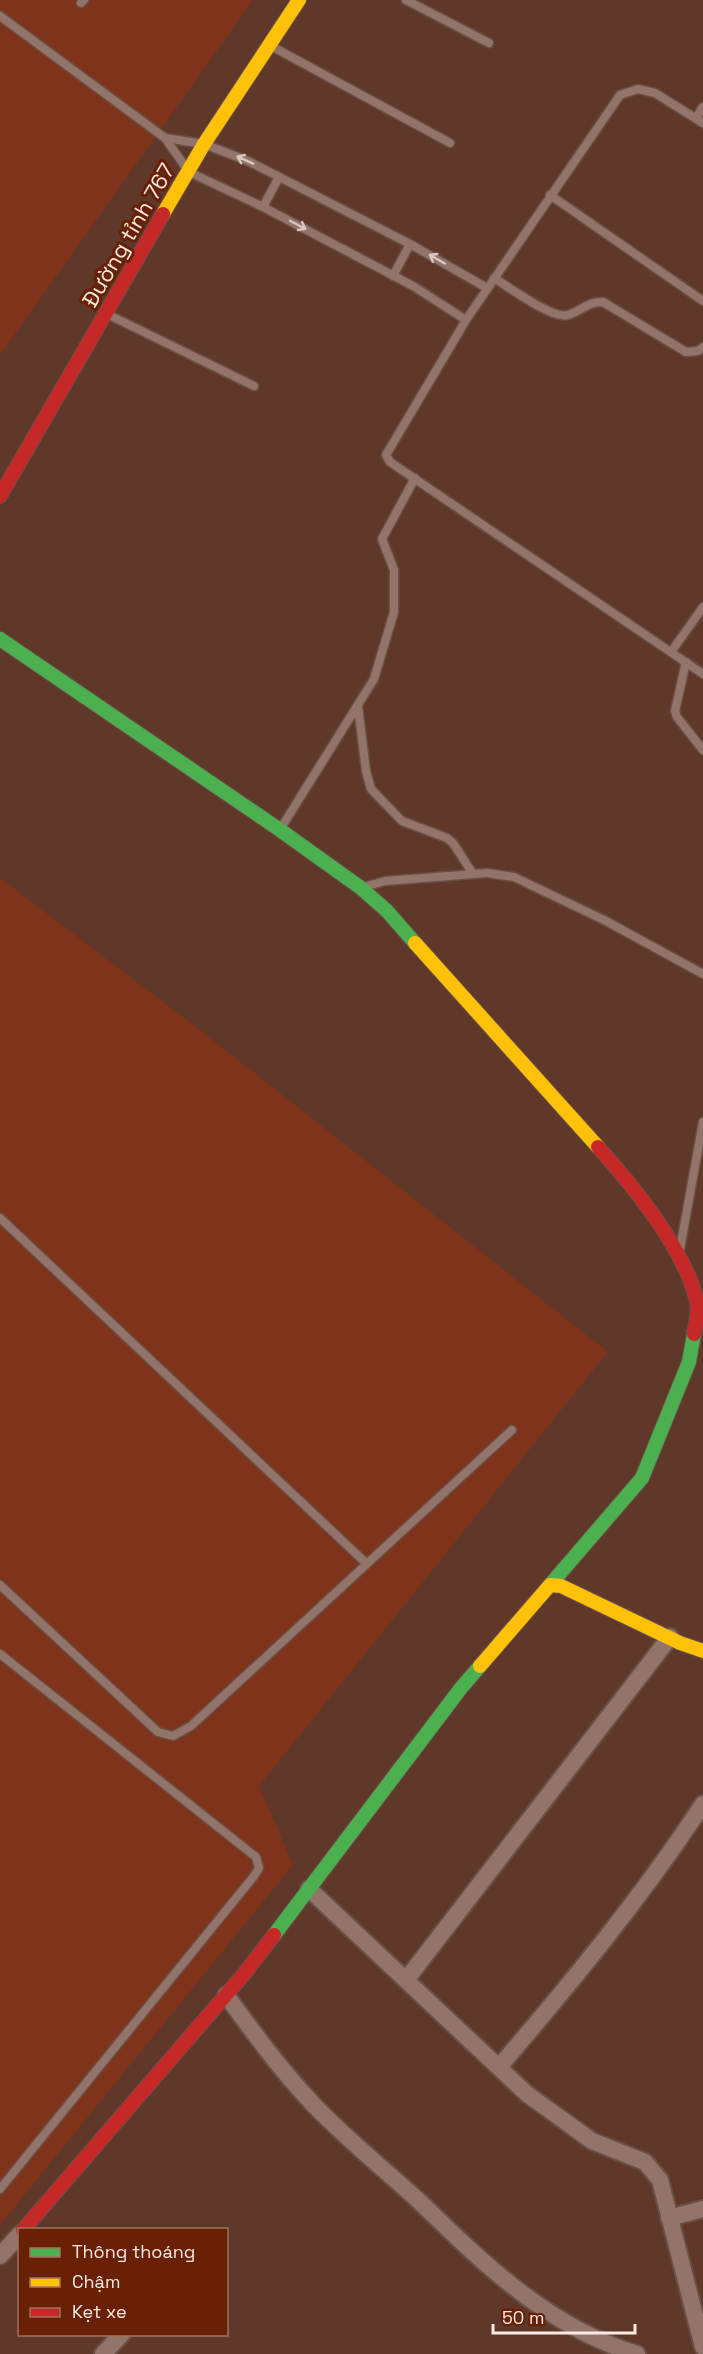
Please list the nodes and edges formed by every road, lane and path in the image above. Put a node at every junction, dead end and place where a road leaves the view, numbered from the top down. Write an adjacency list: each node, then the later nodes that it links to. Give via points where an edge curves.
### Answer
1 (299, 0): 5 (street, Đường tỉnh 767)
2 (406, 0): 4 (lane)
3 (0, 16): 8 (lane)
4 (489, 43)
5 (270, 46): 9 (street, Đường tỉnh 767); 10 (lane)
6 (703, 107): 7 (lane)
7 (700, 121): 13 (lane, via 655,93 638,88 620,94)
8 (165, 138): 9 (lane); 11 (lane)
9 (204, 144): 11 (street, Đường tỉnh 767); 12 (lane, one-way to 9)
10 (450, 144)
11 (189, 172): 14 (lane); 20 (street, Đường tỉnh 767)
12 (279, 177): 14 (lane); 15 (lane)
13 (550, 195): 17 (lane); 19 (lane)
14 (262, 207): 16 (lane, one-way to 16)
15 (410, 244): 16 (lane); 18 (lane, one-way to 15)
16 (393, 276): 21 (lane)
17 (494, 278): 18 (lane); 22 (lane, via 555,315 569,315 596,301 603,302 686,352)
18 (488, 288): 21 (lane)
19 (703, 301)
20 (106, 314): 23 (lane); 25 (street, Đường tỉnh 767)
21 (466, 320): 24 (lane, via 386,455)
22 (703, 347)
23 (254, 386)
24 (415, 478): 28 (lane); 31 (lane, via 384,534 383,543 394,570 394,612 374,678)
25 (0, 496)
26 (703, 607): 28 (lane)
27 (0, 639): 33 (street)
28 (671, 651): 29 (lane)
29 (686, 663): 30 (lane); 32 (lane, via 675,711)
30 (703, 674)
31 (358, 706): 33 (lane); 34 (lane, via 371,789 402,821 447,838)
32 (703, 750)
33 (280, 830): 35 (street)
34 (473, 874): 35 (lane, via 385,881); 36 (lane, via 500,874 528,883)
35 (361, 888): 39 (street, via 451,981 623,1174)
36 (703, 974)
37 (703, 1122): 39 (lane)
38 (0, 1218): 41 (lane)
39 (679, 1256): 43 (street, via 698,1304 688,1362 642,1478)
40 (512, 1431): 41 (lane)
41 (367, 1564): 42 (lane, via 191,1726 173,1736 158,1732)
42 (0, 1585)
43 (550, 1585): 44 (street, via 561,1586); 48 (street, via 461,1688)
44 (670, 1637): 45 (street); 49 (street)
45 (703, 1651)
46 (0, 1654): 52 (lane, via 256,1857 258,1868)
47 (703, 1804): 51 (street, via 626,1913)
48 (309, 1889): 49 (street); 50 (street)
49 (406, 1980): 51 (street)
50 (226, 1995): 55 (street); 61 (street, via 312,2103 511,2287 582,2332)
51 (499, 2067): 54 (street, via 527,2094 584,2135 652,2168 660,2180)
52 (0, 2189)
53 (703, 2209): 54 (street)
54 (669, 2218): 59 (street)
55 (24, 2228)
56 (18, 2236): 57 (street)
57 (0, 2256)
58 (120, 2336): 60 (street)
59 (703, 2347)
60 (103, 2354)
61 (637, 2354)

